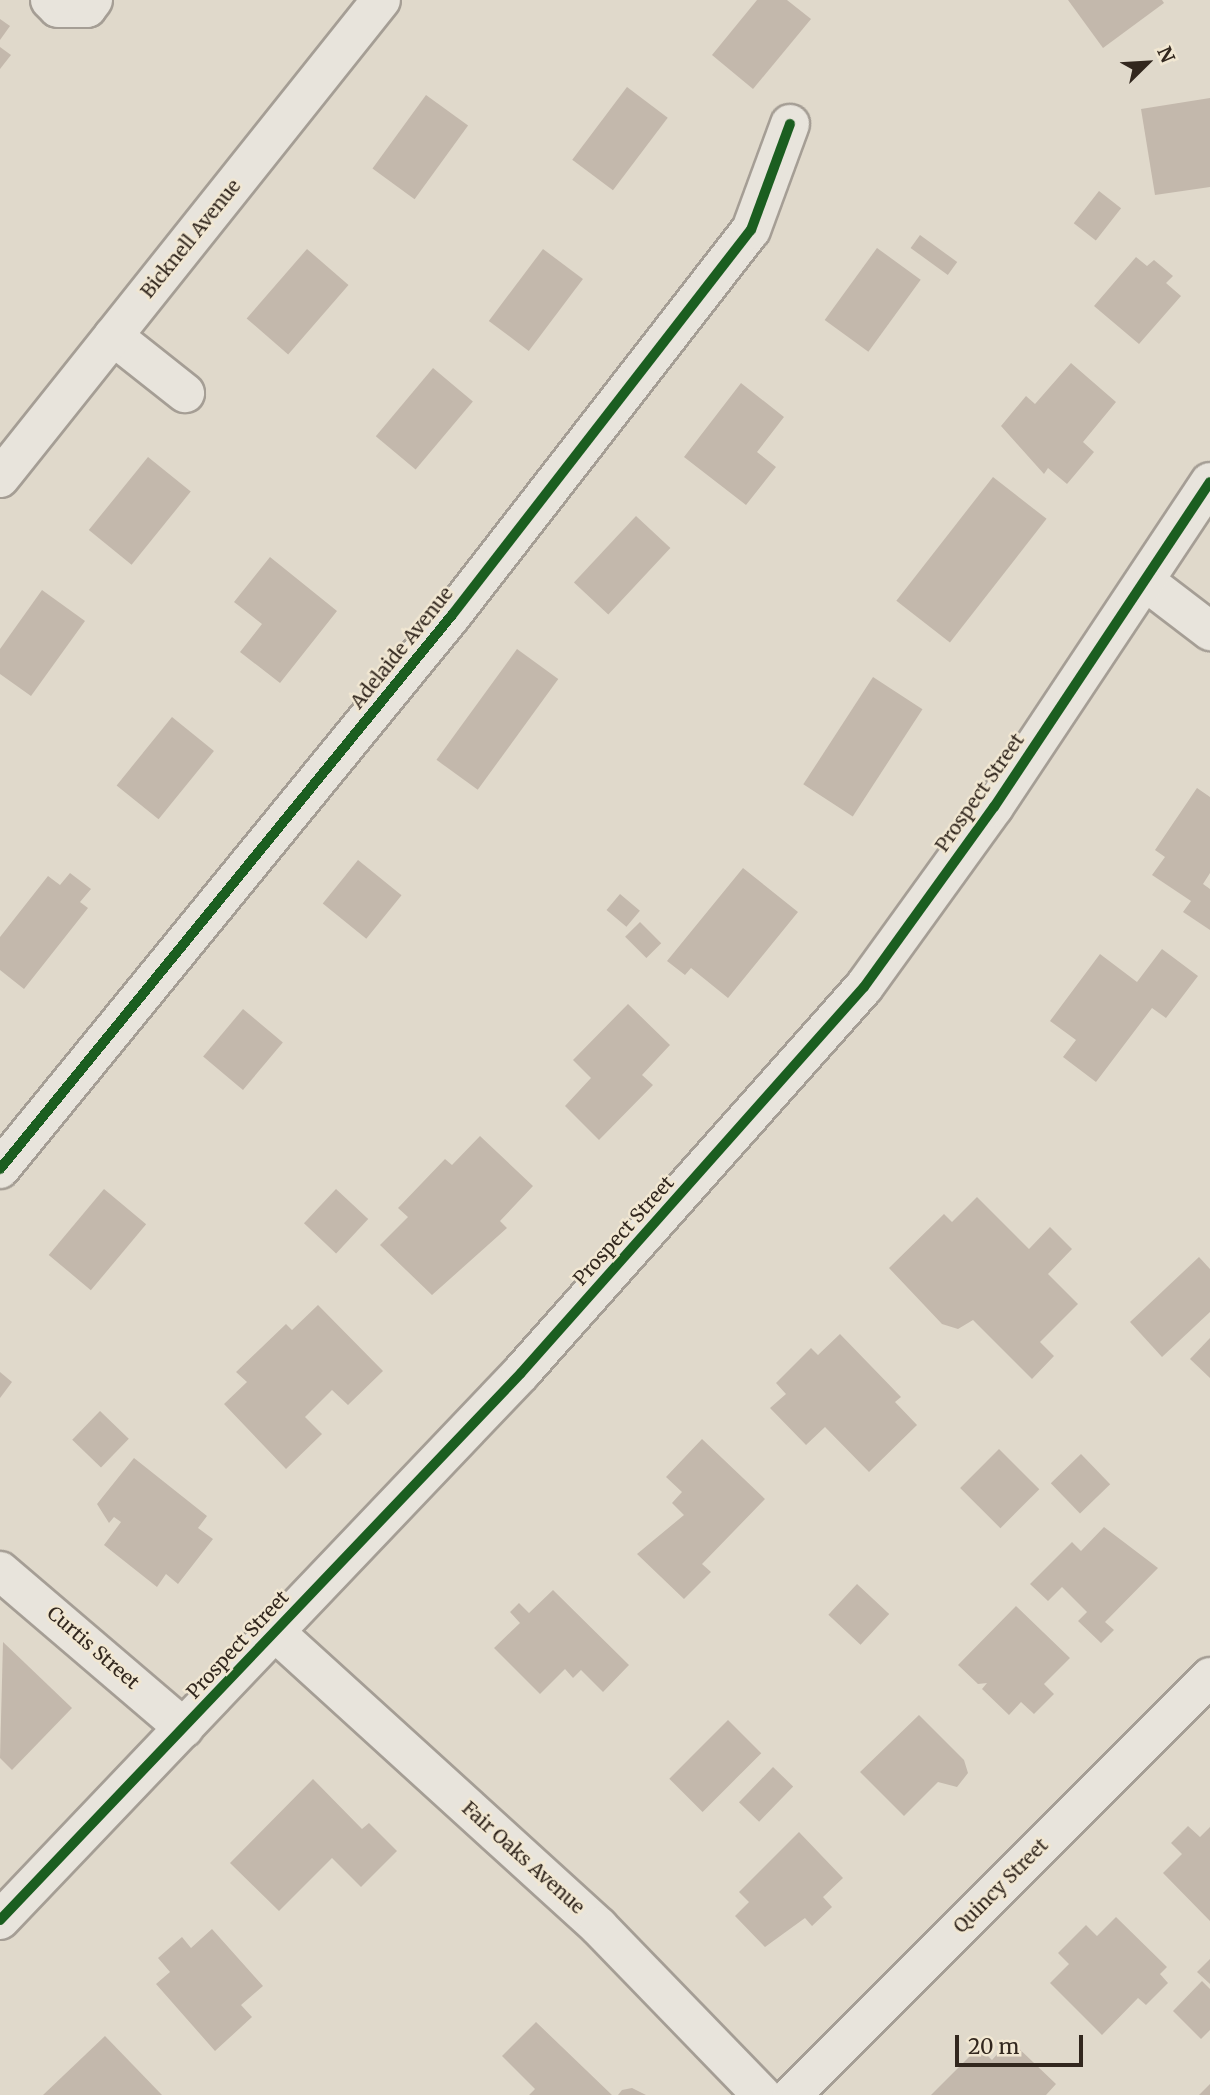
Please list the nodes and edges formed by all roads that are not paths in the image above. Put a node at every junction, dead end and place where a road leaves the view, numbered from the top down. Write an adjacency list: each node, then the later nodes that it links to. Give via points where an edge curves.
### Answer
1 (50, 0): 2 (street, via 58,8 77,8)
2 (93, 0)
3 (382, 0): 5 (street, Bicknell Avenue)
4 (790, 124): 11 (street, Adelaide Avenue, via 751,230 460,606)
5 (113, 336): 6 (street); 7 (street, Bicknell Avenue)
6 (186, 393)
7 (0, 478)
8 (1206, 494): 9 (street, Prospect Street)
9 (1146, 582): 10 (street); 13 (street, Prospect Street, via 864,987 521,1373)
10 (1210, 631)
11 (0, 1169)
12 (0, 1571): 15 (street, Curtis Street)
13 (275, 1632): 15 (street, Prospect Street); 17 (street, Fair Oaks Avenue, via 599,1927)
14 (1210, 1677): 18 (street, Quincy Street)
15 (184, 1728): 16 (street, Prospect Street)
16 (0, 1920)
17 (762, 2095)
18 (792, 2095)

